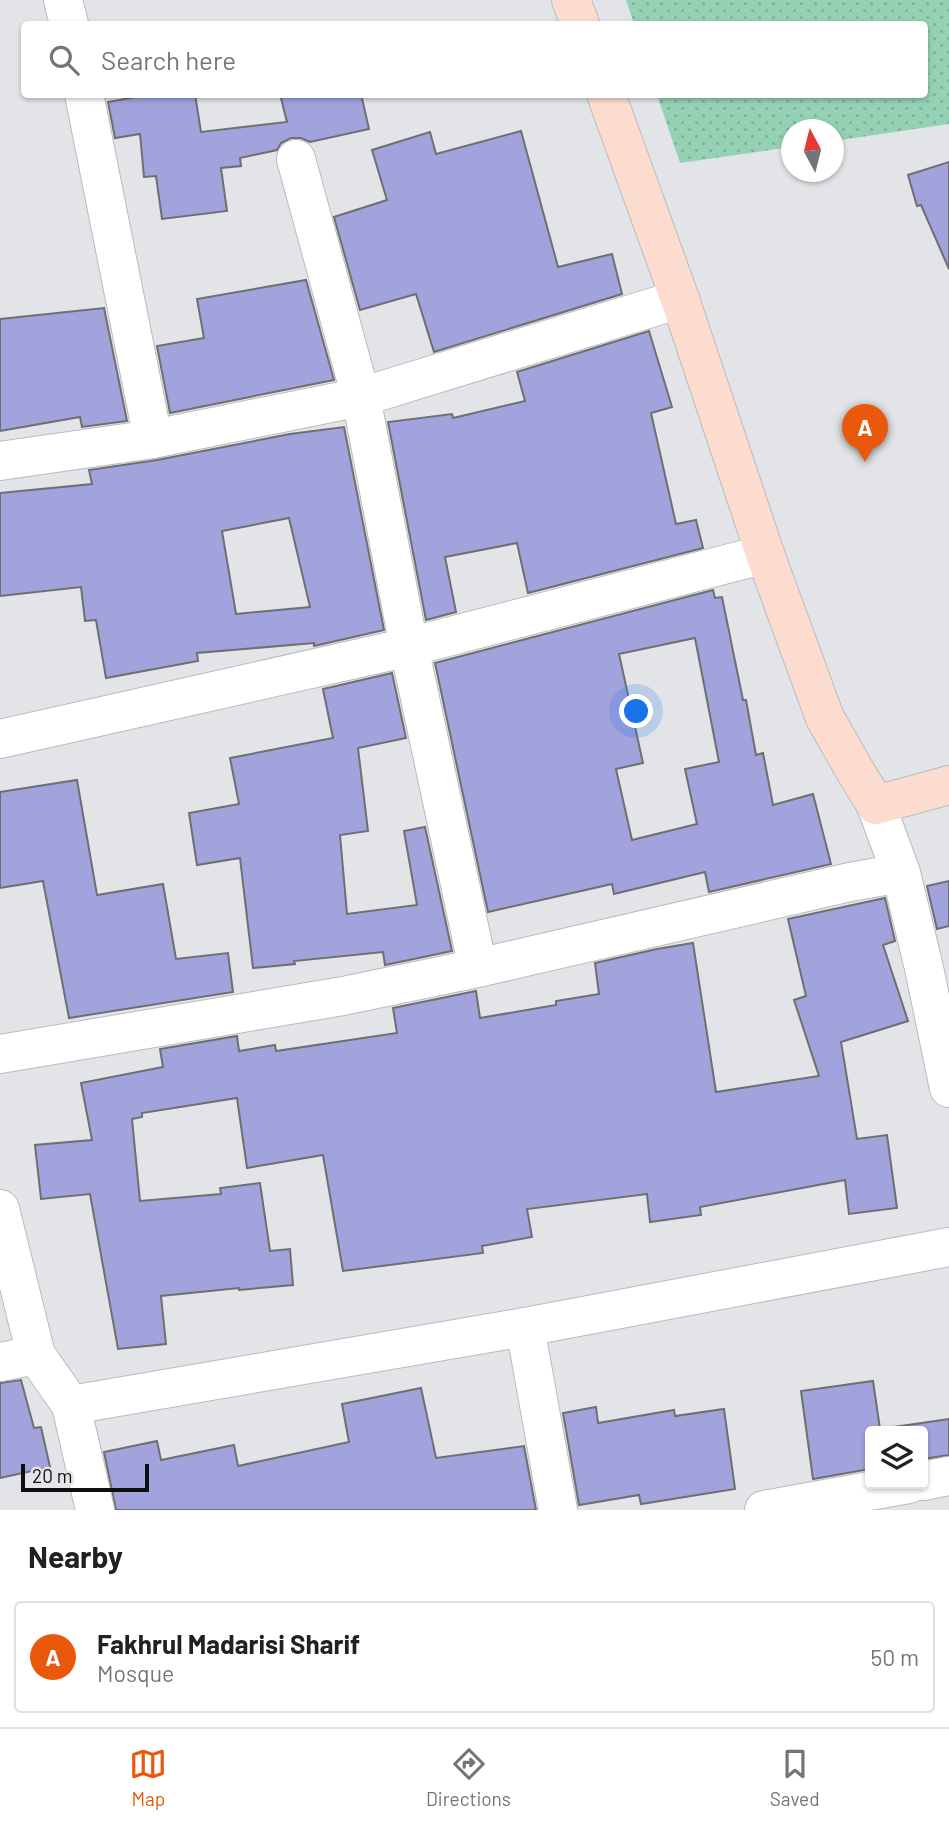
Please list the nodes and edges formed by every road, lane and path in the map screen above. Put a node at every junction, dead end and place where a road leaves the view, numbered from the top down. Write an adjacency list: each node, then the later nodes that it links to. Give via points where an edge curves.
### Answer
1 (63, 0): 3 (street)
2 (572, 0): 4 (main road)
3 (68, 21)
4 (579, 21)
5 (86, 98): 10 (street)
6 (607, 98): 8 (main road)
7 (296, 159): 9 (street)
8 (680, 299): 9 (street); 12 (main road)
9 (361, 397): 10 (street); 13 (street)
10 (153, 439): 11 (street)
11 (0, 461)
12 (765, 554): 13 (street); 16 (main road, via 825,718)
13 (409, 647): 14 (street); 18 (street)
14 (0, 739)
15 (949, 785): 16 (main road)
16 (876, 805): 17 (street)
17 (901, 873): 18 (street); 20 (street)
18 (478, 968): 19 (street, via 343,996)
19 (0, 1054)
20 (949, 1088)
21 (0, 1209): 24 (street)
22 (949, 1247): 23 (street)
23 (525, 1327): 25 (street); 30 (street)
24 (18, 1358): 25 (street)
25 (71, 1405): 29 (street)
26 (949, 1476): 27 (street)
27 (928, 1480)
28 (881, 1489): 31 (street)
29 (95, 1510)
30 (558, 1510)
31 (764, 1510)

